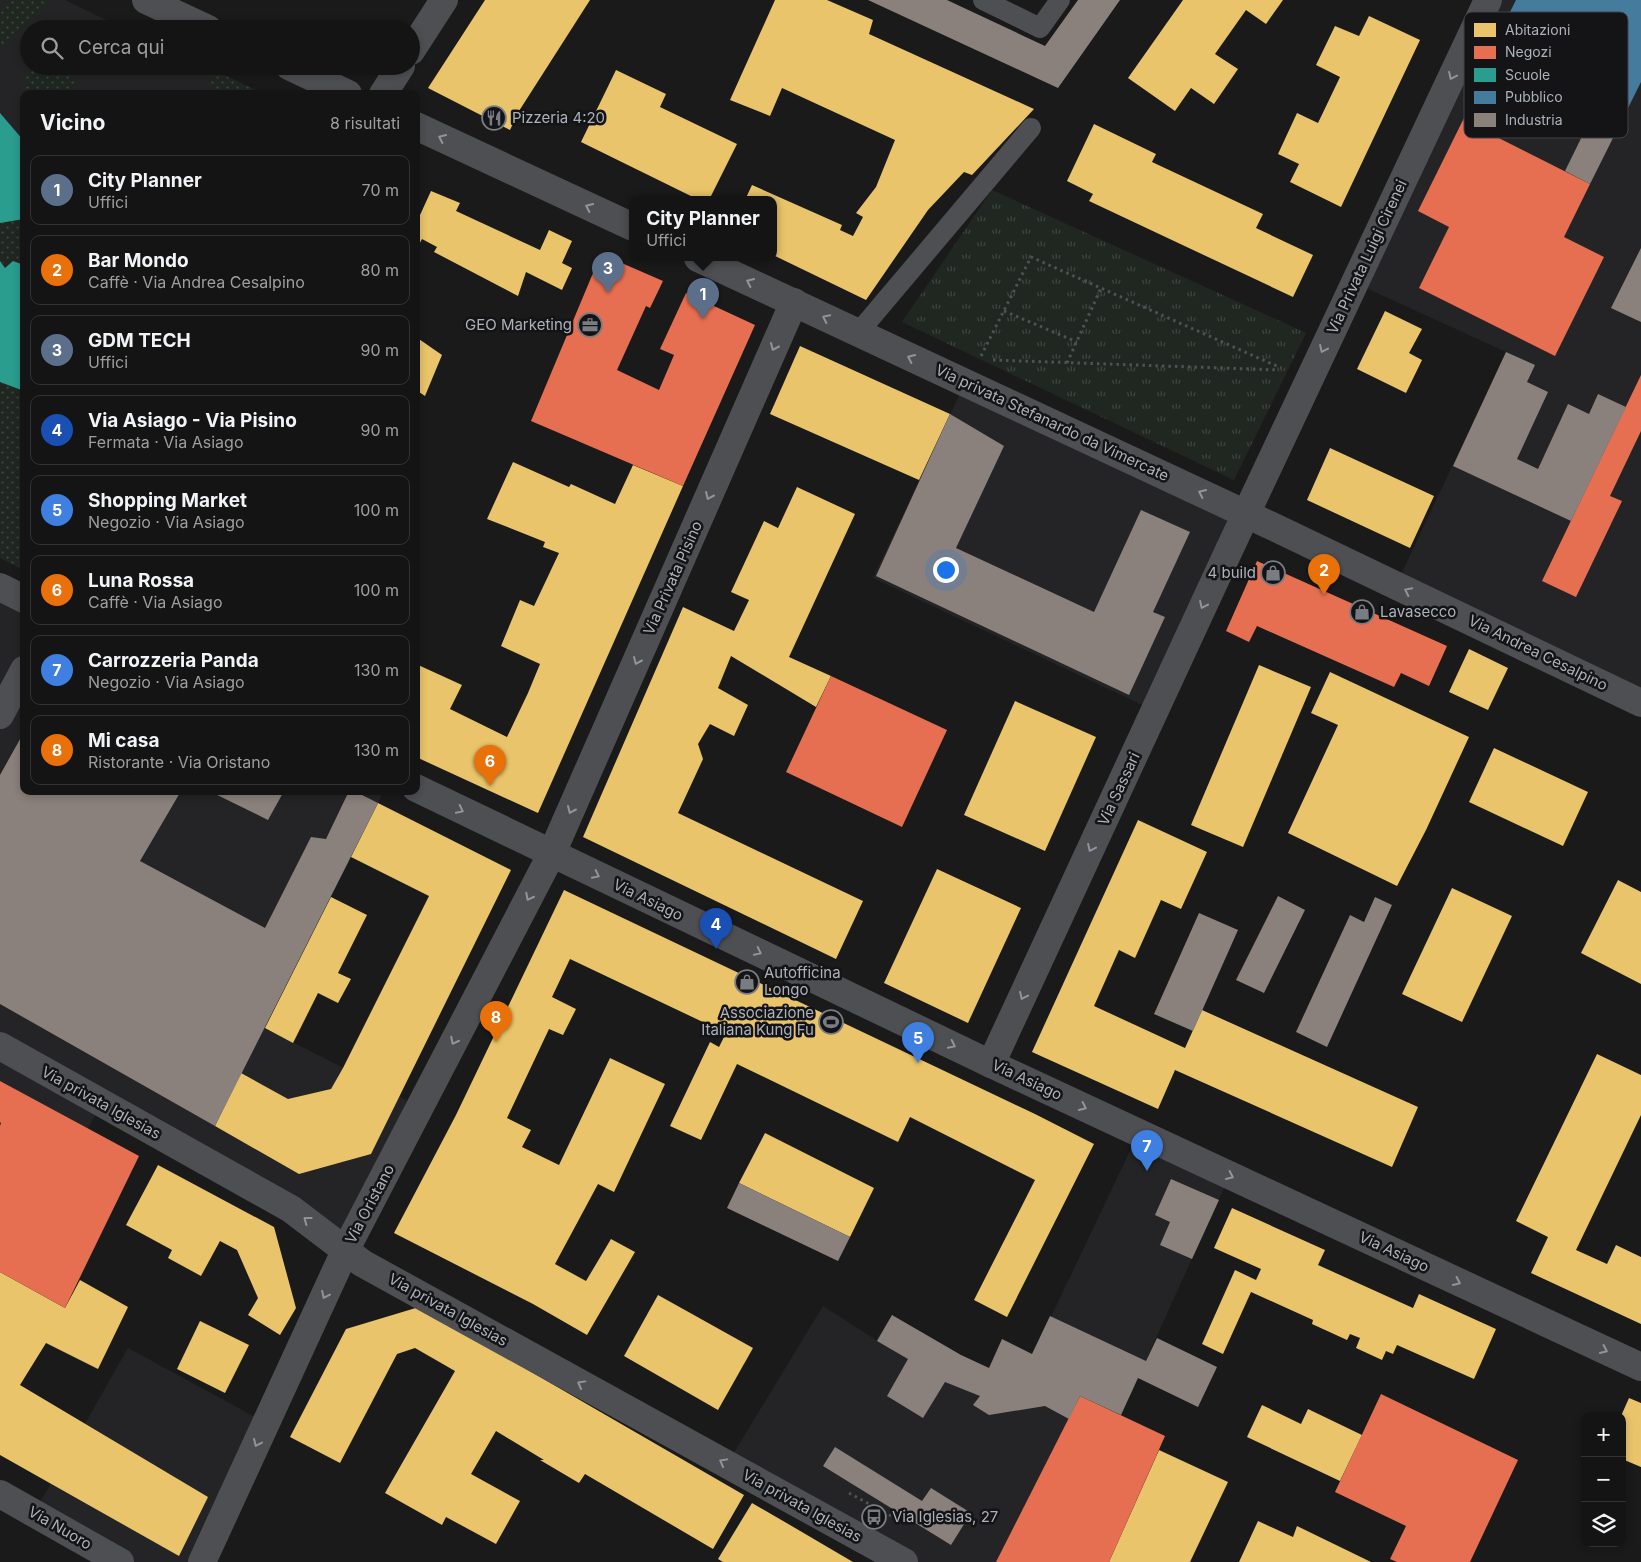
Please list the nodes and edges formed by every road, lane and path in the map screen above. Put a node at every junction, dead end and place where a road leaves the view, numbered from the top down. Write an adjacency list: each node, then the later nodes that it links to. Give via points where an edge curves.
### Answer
1 (146, 0): 7 (street)
2 (444, 0): 8 (street)
3 (983, 0): 4 (lane, via 1040,28)
4 (1060, 0)
5 (1488, 0): 6 (street, Via Privata Luigi Cirenei, one-way to 6)
6 (1482, 12)
7 (189, 20)
8 (420, 37)
9 (1464, 51): 24 (street, Via Privata Luigi Cirenei, one-way to 24)
10 (308, 75): 12 (street)
11 (395, 75): 13 (street)
12 (340, 90)
13 (386, 90)
14 (420, 128): 16 (street, one-way to 14)
15 (1031, 128): 21 (lane)
16 (629, 225)
17 (705, 261): 19 (street, Via privata Stefanardo da Vimercate, one-way to 17)
18 (1101, 288): 20 (path, via 1031,257); 22 (path); 23 (path, via 1288,371)
19 (794, 302): 21 (street, Via privata Stefanardo da Vimercate, one-way to 19); 31 (street, Via Privata Pisino, one-way to 31)
20 (1004, 311): 22 (path); 23 (path, via 979,360)
21 (858, 334): 24 (street, Via privata Stefanardo da Vimercate, one-way to 21)
22 (1077, 342): 23 (path)
23 (1067, 363)
24 (1246, 514): 28 (street, Via Andrea Cesalpino, one-way to 24); 33 (street, Via Sassari, one-way to 33)
25 (0, 587): 26 (street)
26 (20, 596)
27 (20, 677): 29 (street)
28 (1641, 703)
29 (0, 714)
30 (420, 790): 31 (street, Via Asiago, one-way to 31)
31 (552, 853): 33 (street, Via Asiago, one-way to 33); 34 (street, Via Oristano, one-way to 34)
32 (0, 1046): 34 (street, Via privata Iglesias, one-way to 32, via 284,1205)
33 (991, 1064): 35 (street, Via Asiago, one-way to 35)
34 (345, 1251): 40 (street, Via Oristano, one-way to 40); 41 (street, Via privata Iglesias, one-way to 34)
35 (1641, 1367)
36 (849, 1493): 38 (path)
37 (0, 1494): 39 (street, Via Nuoro)
38 (899, 1520)
39 (120, 1562)
40 (202, 1562)
41 (904, 1562)

